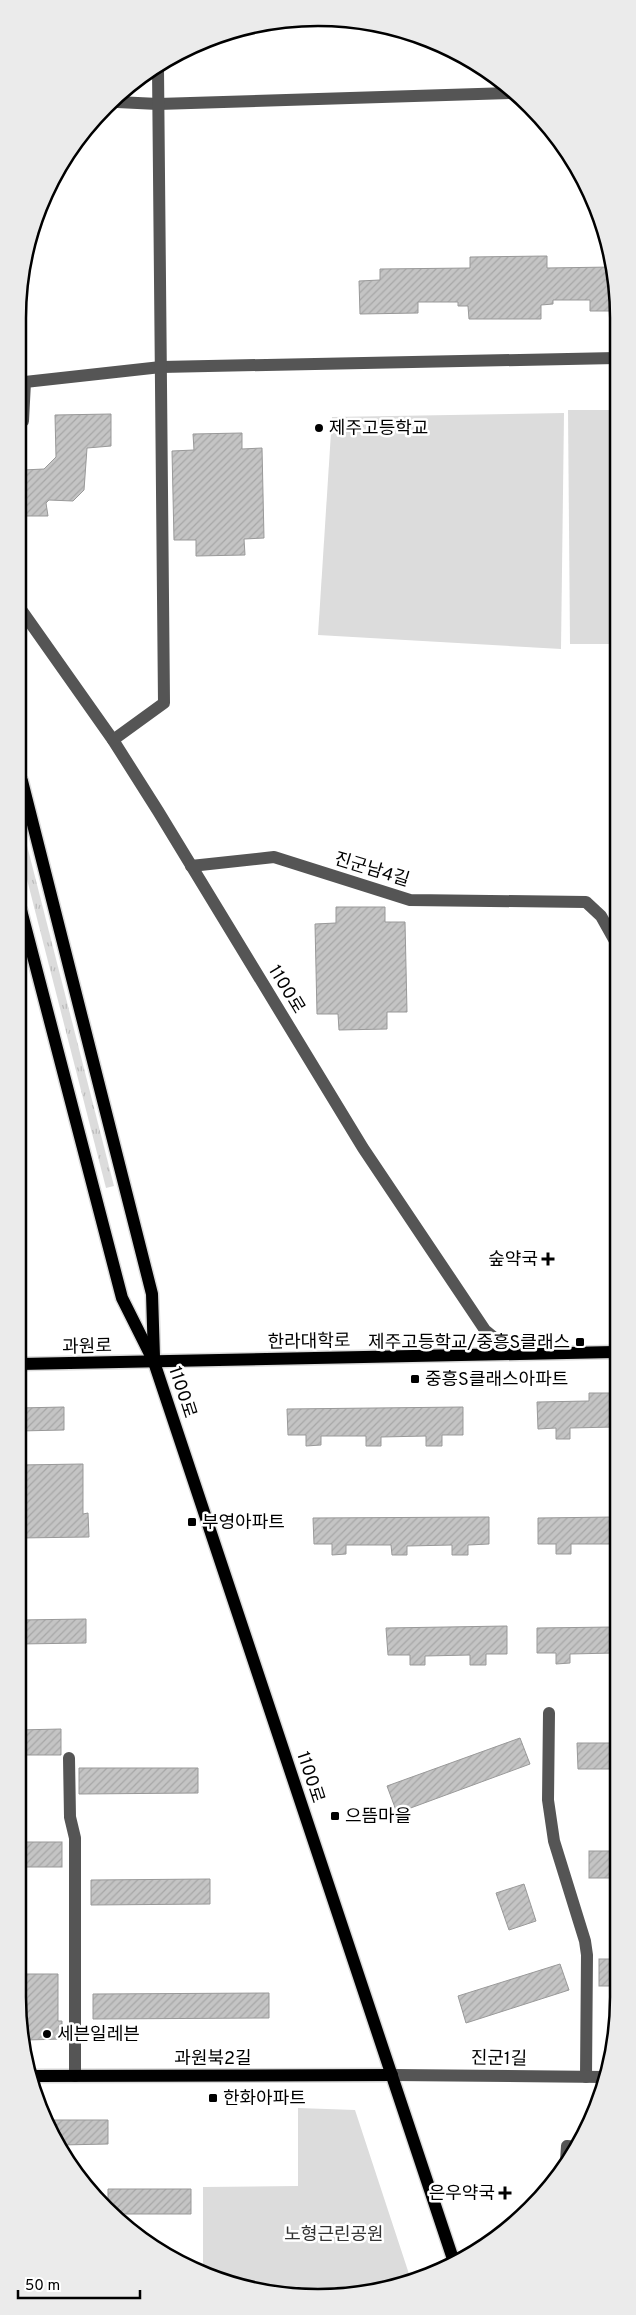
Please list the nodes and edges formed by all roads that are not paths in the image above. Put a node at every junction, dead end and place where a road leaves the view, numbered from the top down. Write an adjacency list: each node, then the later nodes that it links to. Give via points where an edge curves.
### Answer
1 (158, 74): 4 (street)
2 (504, 94): 4 (street)
3 (122, 102): 4 (street)
4 (158, 104): 6 (street)
5 (610, 358): 6 (street)
6 (161, 367): 7 (street); 11 (street, via 164,703)
7 (26, 382)
8 (26, 617): 10 (street)
9 (26, 621): 10 (street)
10 (38, 634): 11 (street, 1100로)
11 (113, 740): 13 (street, 1100로)
12 (26, 797): 18 (main road, 1100로, via 152,1294)
13 (192, 866): 15 (street, 진군남4길, via 274,857 410,900 586,902 601,916); 17 (street, 1100로, via 374,1165 485,1330)
14 (26, 929): 18 (main road, 1100로, via 122,1298)
15 (610, 932)
16 (610, 1352): 17 (main road, 한라대학로)
17 (514, 1354): 18 (main road, 한라대학로)
18 (154, 1362): 19 (main road, 과원로); 22 (main road, 1100로)
19 (26, 1364)
20 (549, 1713): 25 (street, via 548,1800 554,1841 587,1955)
21 (68, 1758): 24 (street, via 70,1817 75,1838)
22 (392, 2075): 24 (main road, 과원북2길); 25 (street, 진군1길); 27 (main road, 1100로)
23 (37, 2076): 24 (main road, 과원북2길)
24 (75, 2076)
25 (586, 2077): 26 (street, 진군1길)
26 (599, 2077)
27 (451, 2257)

